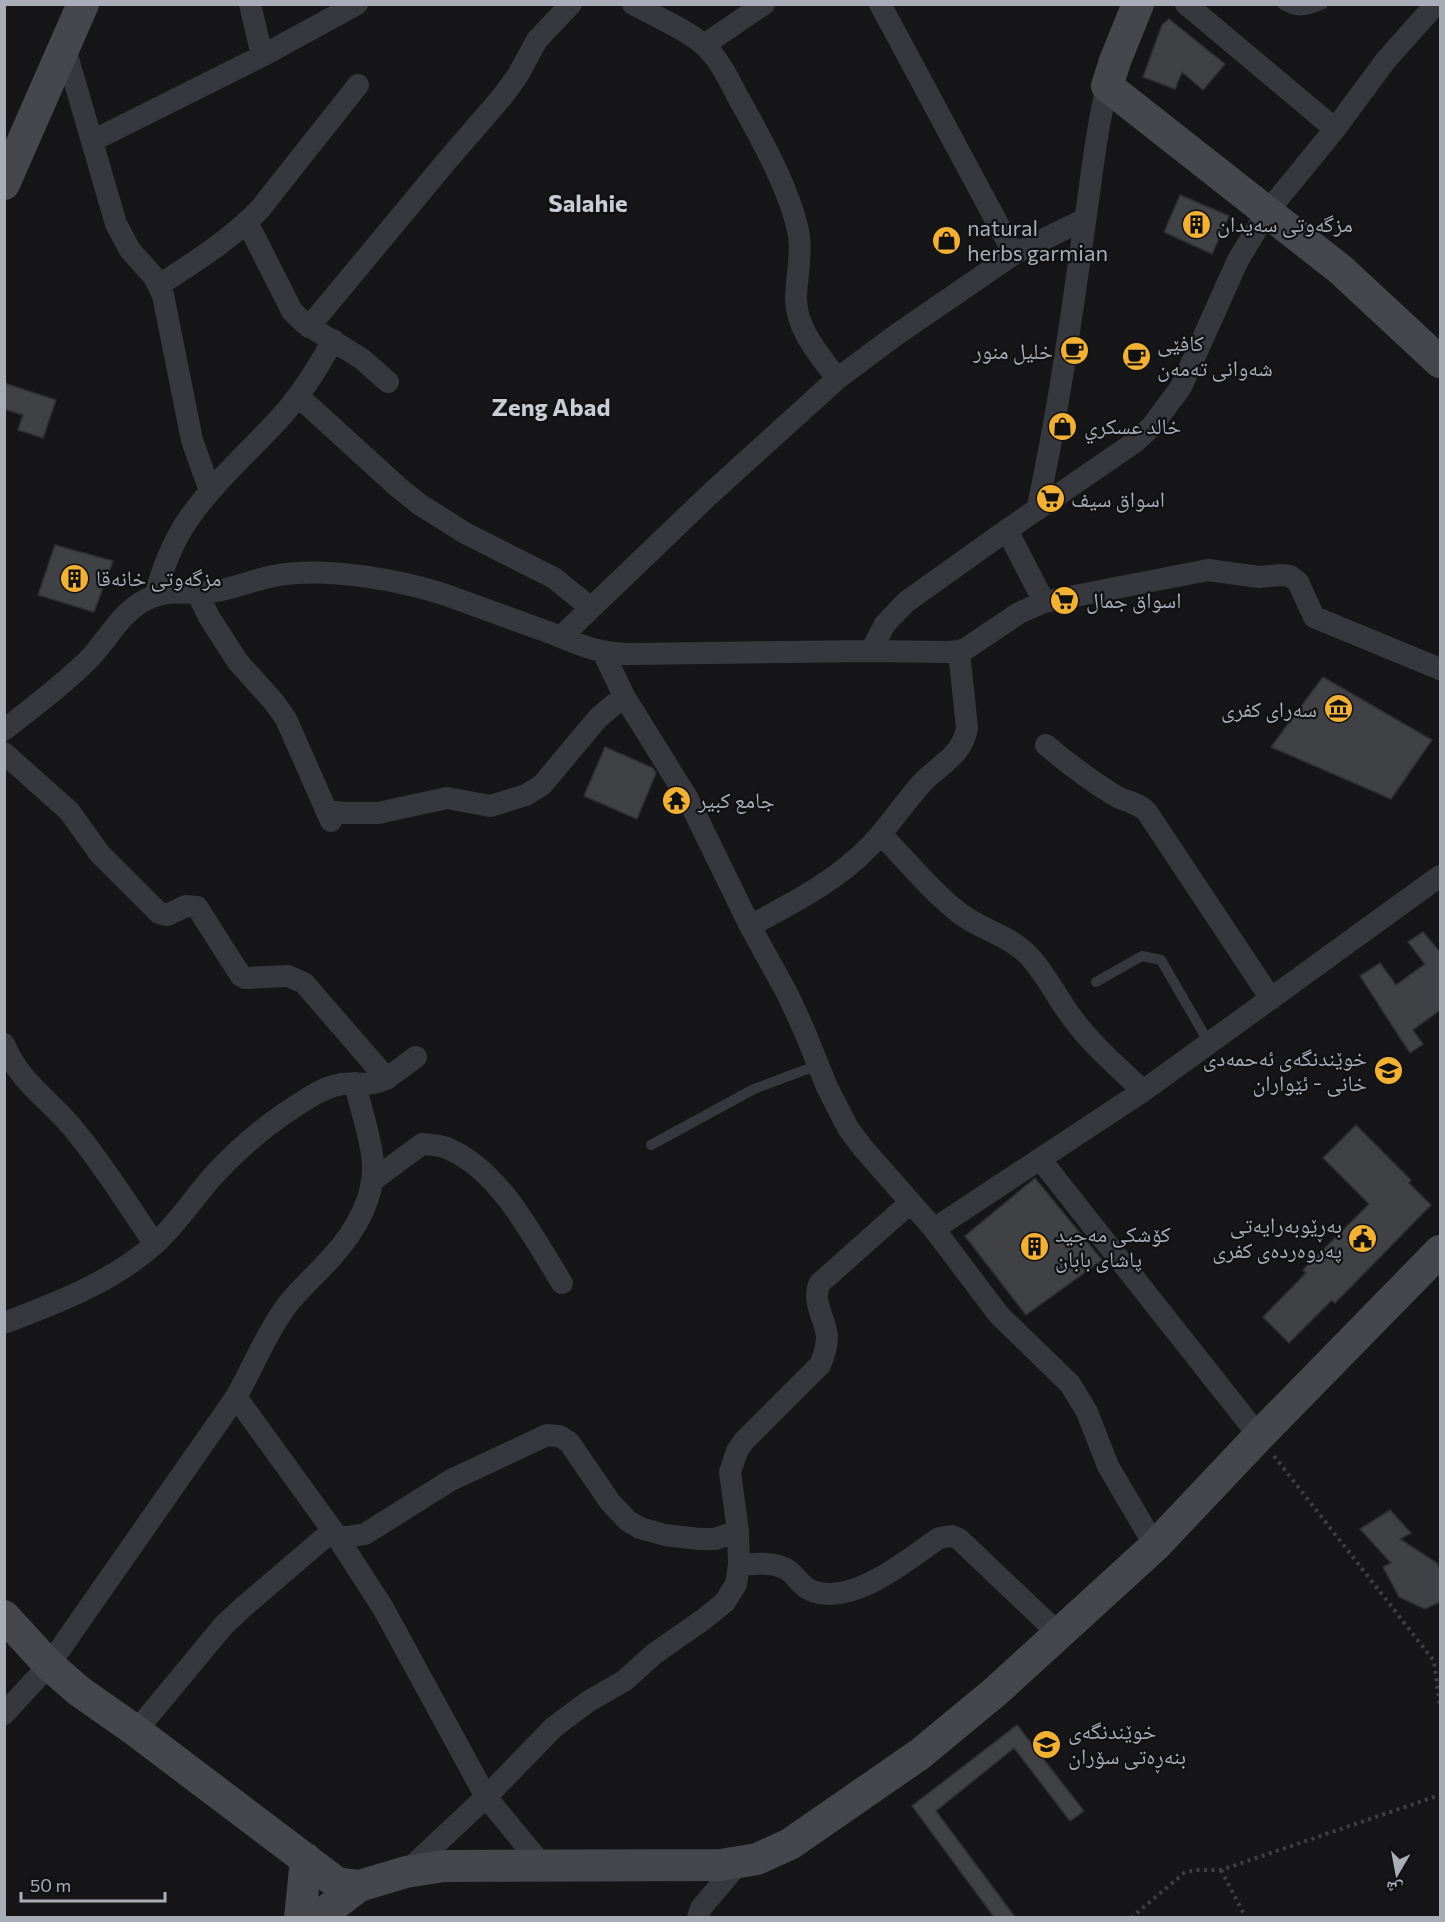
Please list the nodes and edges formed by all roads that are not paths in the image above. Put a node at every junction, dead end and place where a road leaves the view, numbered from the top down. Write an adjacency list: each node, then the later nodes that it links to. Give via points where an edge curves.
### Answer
1 (83, 4): 13 (street)
2 (250, 4): 15 (street)
3 (357, 4): 15 (street)
4 (571, 4): 26 (street, via 537,40 502,98)
5 (633, 4): 14 (street)
6 (764, 4): 14 (street)
7 (880, 4): 24 (street)
8 (1138, 4): 17 (street)
9 (1186, 4): 18 (street)
10 (1282, 4): 11 (lane, via 1305,12)
11 (1323, 4)
12 (1436, 4): 18 (street, via 1404,37)
13 (64, 45): 19 (street); 20 (street)
14 (704, 45): 29 (street, via 723,69 784,189 799,236 796,297 801,326)
15 (262, 56): 19 (street)
16 (358, 85): 23 (street)
17 (1107, 86): 21 (street); 22 (street)
18 (1335, 129): 21 (street)
19 (92, 141): 25 (street, via 116,224 130,250)
20 (4, 184)
21 (1268, 211): 28 (street, via 1341,270); 33 (street, via 1238,260 1192,366 1167,407 1135,442)
22 (1086, 219): 24 (street); 33 (street)
23 (247, 222): 25 (street); 26 (street, via 286,303)
24 (1014, 254): 29 (street)
25 (159, 285): 32 (street, via 192,440)
26 (309, 327): 27 (street)
27 (333, 340): 30 (street); 31 (street)
28 (1440, 363)
29 (837, 379): 38 (street)
30 (388, 382)
31 (298, 396): 32 (street); 38 (street, via 419,504 465,533 554,578)
32 (210, 491): 36 (street, via 176,540)
33 (1037, 510): 34 (street)
34 (1007, 530): 37 (street); 40 (street, via 895,612)
35 (197, 592): 36 (street); 39 (street, via 224,590 287,574 353,576 444,594); 44 (street, via 227,647 286,719 329,816 378,813 447,798 490,806 526,795 542,785 598,718)
36 (155, 596): 45 (street, via 129,611 74,674)
37 (1044, 602): 41 (street); 43 (street, via 1197,572 1286,575 1298,582 1314,617)
38 (591, 608): 39 (street)
39 (561, 637): 42 (street)
40 (871, 651): 41 (street); 42 (street)
41 (959, 651): 48 (street, via 967,720 963,744 908,798)
42 (603, 652): 44 (street)
43 (1440, 669)
44 (624, 696): 50 (street, via 688,799)
45 (4, 730)
46 (1046, 745): 52 (street, via 1111,793 1147,812)
47 (4, 753): 57 (street, via 69,811 100,854 159,913 167,915 190,905 197,907 241,976 288,976 304,983)
48 (881, 834): 50 (street, via 828,882); 59 (street, via 960,914 1011,940 1026,953 1086,1035)
49 (1440, 876): 52 (street)
50 (750, 926): 56 (street, via 788,995)
51 (1096, 982): 53 (lane, via 1142,956 1161,960)
52 (1271, 999): 53 (street)
53 (1209, 1043): 59 (street)
54 (4, 1044): 65 (street, via 18,1071 75,1130)
55 (416, 1057): 57 (street)
56 (818, 1065): 60 (lane, via 754,1089); 63 (street, via 848,1128)
57 (387, 1079): 58 (street)
58 (355, 1083): 62 (street, via 372,1154); 65 (street, via 323,1090 260,1131 213,1176)
59 (1143, 1091): 61 (street)
60 (651, 1145)
61 (1040, 1159): 64 (street); 70 (street)
62 (372, 1181): 67 (street, via 422,1144 448,1148 477,1165 504,1192); 69 (street, via 359,1219 333,1256 274,1323)
63 (910, 1203): 64 (street); 71 (street, via 820,1283 816,1297 826,1336 824,1356 814,1373 737,1451 730,1472)
64 (934, 1229): 73 (street, via 999,1315 1070,1384 1087,1412 1108,1466)
65 (155, 1244): 68 (street, via 93,1285)
66 (1440, 1251): 70 (street)
67 (562, 1283)
68 (4, 1323)
69 (236, 1396): 72 (street); 77 (street)
70 (1259, 1436): 73 (street)
71 (738, 1531): 72 (street, via 716,1539 699,1539 640,1528 610,1502 569,1442 547,1435 451,1480 365,1534 348,1538); 74 (street)
72 (336, 1535): 79 (street, via 324,1538 232,1617); 80 (street, via 402,1642)
73 (1155, 1546): 76 (street)
74 (739, 1564): 76 (street, via 777,1566 790,1572 806,1588 833,1594 871,1582 939,1538 952,1536); 80 (street, via 736,1584 725,1602 624,1680 571,1713)
75 (4, 1616): 77 (street)
76 (1059, 1634): 82 (street, via 920,1754 790,1844)
77 (49, 1665): 78 (street); 79 (street)
78 (4, 1714)
79 (136, 1731): 81 (street)
80 (486, 1797): 83 (street); 84 (street)
81 (306, 1859): 85 (street, via 337,1883); 86 (street)
82 (739, 1863): 83 (street); 88 (street, via 701,1908)
83 (543, 1866): 84 (street, via 444,1866)
84 (406, 1872): 85 (street)
85 (359, 1886): 87 (street)
86 (300, 1917)
87 (317, 1917)
88 (698, 1917)

